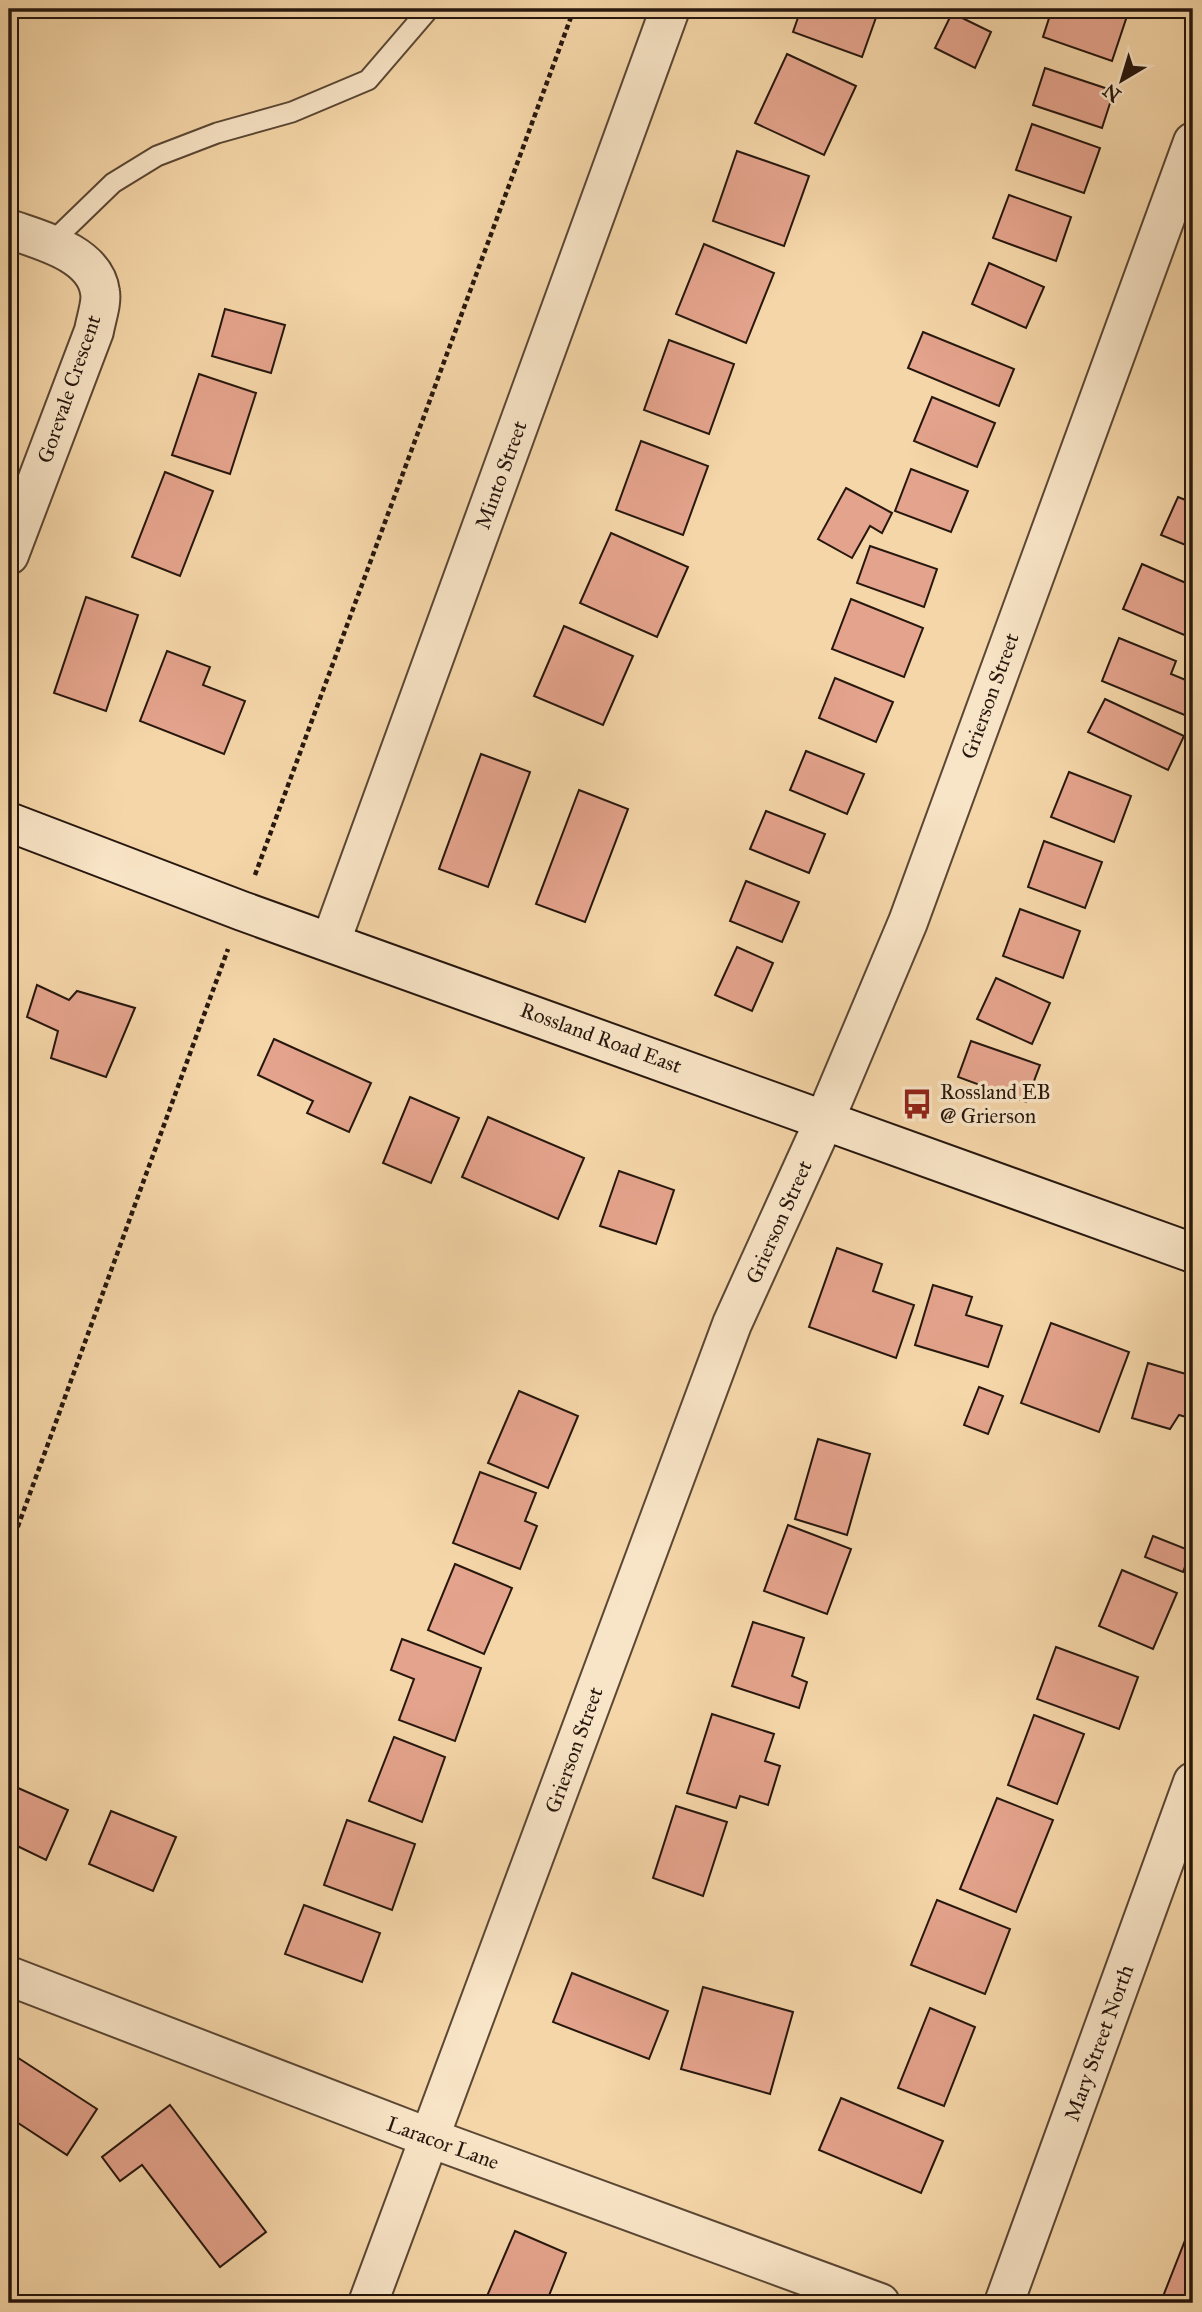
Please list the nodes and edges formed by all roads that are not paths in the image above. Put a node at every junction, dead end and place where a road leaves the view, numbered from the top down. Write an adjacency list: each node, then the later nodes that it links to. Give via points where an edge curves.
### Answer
1 (429, 9): 5 (lane, via 368,80 292,112 157,156 113,183)
2 (670, 9): 8 (street, Minto Street)
3 (1193, 142): 9 (street, Grierson Street, via 908,922)
4 (9, 229): 5 (street)
5 (50, 244): 6 (street, Gorevale Crescent, via 85,263 100,291 94,331)
6 (9, 555)
7 (9, 822): 8 (street, Rossland Road East)
8 (331, 941): 9 (street, Rossland Road East)
9 (825, 1119): 10 (street, Rossland Road East); 13 (street, Grierson Street, via 732,1324)
10 (1193, 1253)
11 (1193, 1782): 16 (street, Mary Street North)
12 (9, 1976): 13 (street, Laracor Lane)
13 (430, 2138): 14 (street, Grierson Street); 15 (street, Laracor Lane)
14 (368, 2303)
15 (880, 2303)
16 (1004, 2303)

